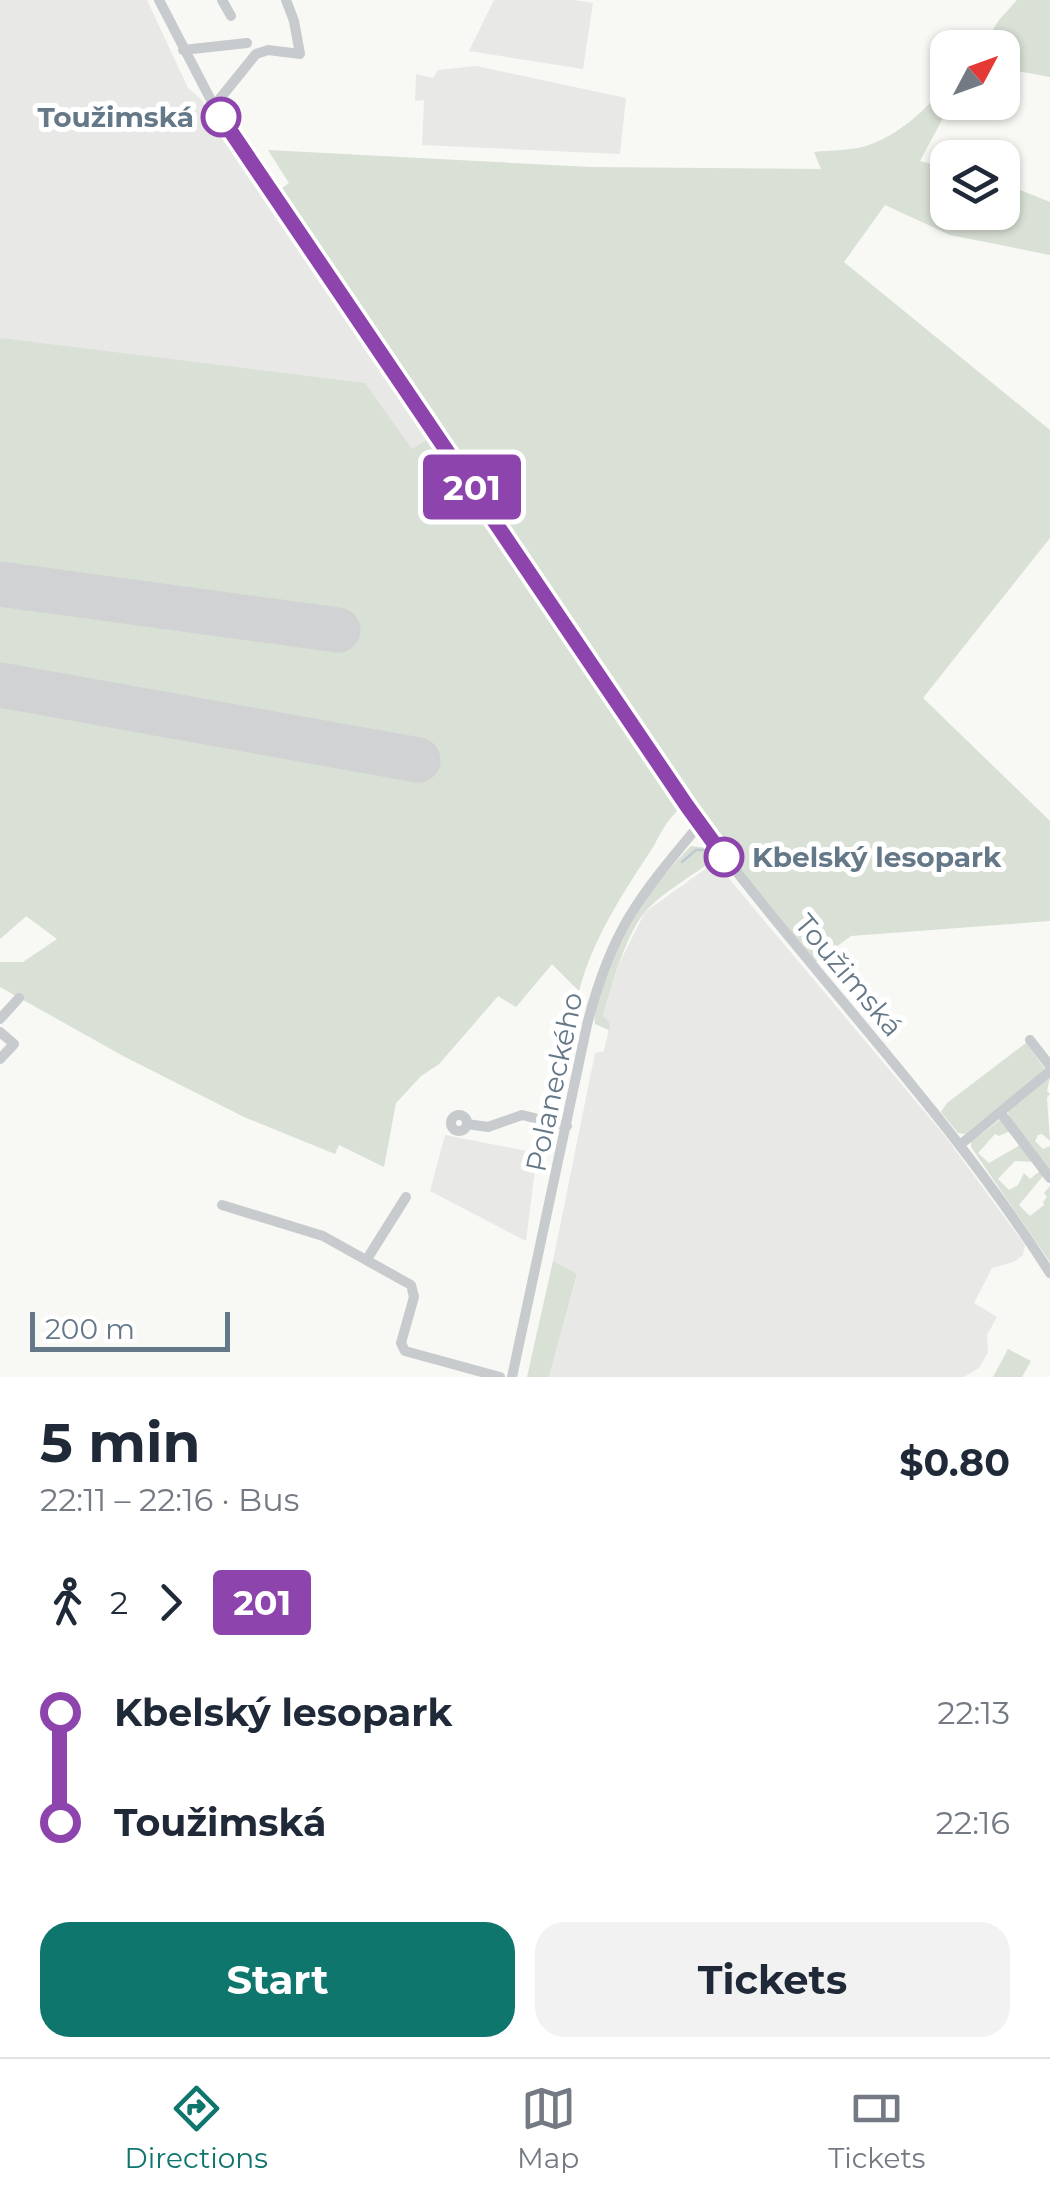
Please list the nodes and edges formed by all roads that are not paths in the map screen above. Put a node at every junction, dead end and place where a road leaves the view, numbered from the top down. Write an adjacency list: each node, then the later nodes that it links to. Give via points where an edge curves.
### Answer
1 (158, 0): 6 (street, Toužimská)
2 (222, 0): 4 (street)
3 (286, 0): 7 (street, via 300,54 256,54)
4 (231, 16)
5 (247, 44): 6 (street)
6 (183, 50): 7 (street, Toužimská)
7 (214, 106): 8 (street, Toužimská)
8 (700, 824): 17 (street, Polaneckého, via 644,892 614,943 594,996); 18 (street, Toužimská)
9 (18, 998): 10 (street)
10 (0, 1019)
11 (0, 1032): 13 (street, via 14,1044)
12 (1030, 1040): 14 (street)
13 (0, 1058)
14 (1050, 1068): 15 (street)
15 (1000, 1112): 18 (street); 19 (street)
16 (467, 1124): 17 (street, via 488,1128 522,1115)
17 (566, 1126): 25 (street, Polaneckého)
18 (961, 1144): 23 (street, Toužimská)
19 (1050, 1178)
20 (406, 1197): 22 (street)
21 (222, 1206): 22 (street, via 323,1236)
22 (367, 1259): 24 (street, via 413,1290 401,1343 406,1351)
23 (1050, 1273)
24 (500, 1377)
25 (512, 1377)

